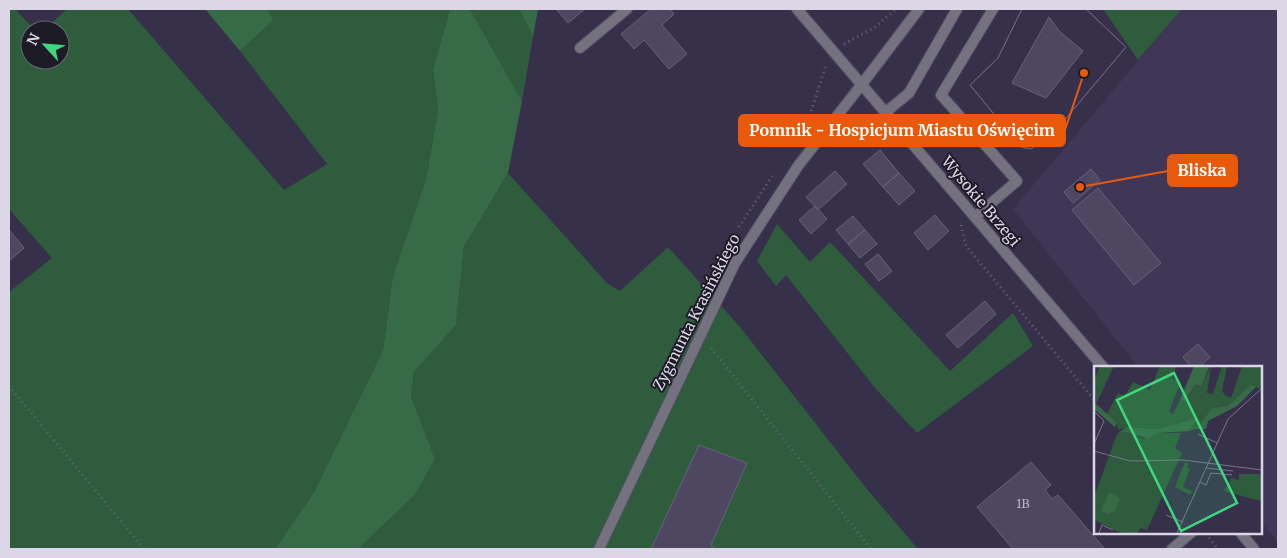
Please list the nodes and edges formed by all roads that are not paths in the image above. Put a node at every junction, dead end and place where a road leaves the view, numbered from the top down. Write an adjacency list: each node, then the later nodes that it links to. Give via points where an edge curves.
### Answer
1 (627, 9): 6 (street)
2 (797, 9): 7 (street, Wysokie Brzegi)
3 (919, 9): 7 (street, Zygmunta Krasińskiego)
4 (957, 9): 8 (street, via 909,93)
5 (993, 9): 9 (street, via 941,95 1017,180)
6 (580, 48)
7 (862, 84): 8 (street, Wysokie Brzegi); 13 (street, Zygmunta Krasińskiego, via 798,166 735,263)
8 (886, 112): 9 (street, Wysokie Brzegi)
9 (975, 217): 10 (street, Wysokie Brzegi)
10 (1102, 366)
11 (1191, 533): 14 (street)
12 (1241, 533): 15 (street)
13 (599, 549)
14 (1172, 549)
15 (1254, 549)

